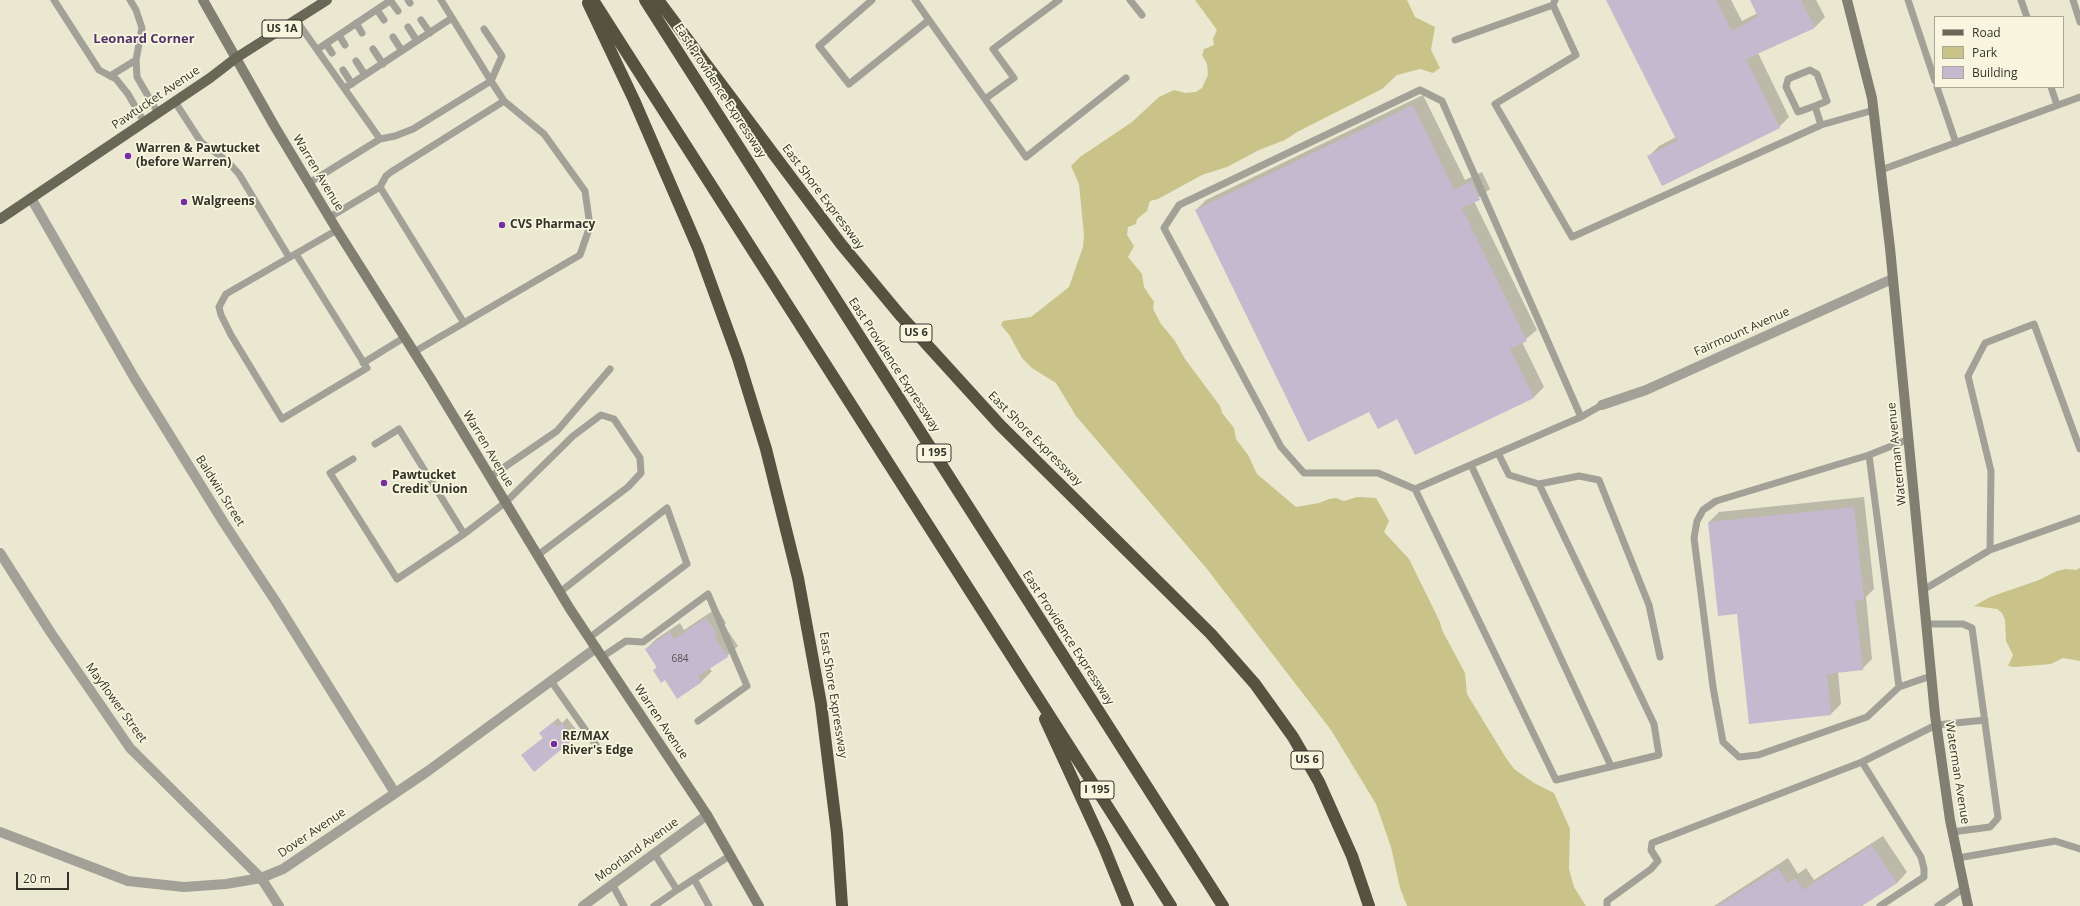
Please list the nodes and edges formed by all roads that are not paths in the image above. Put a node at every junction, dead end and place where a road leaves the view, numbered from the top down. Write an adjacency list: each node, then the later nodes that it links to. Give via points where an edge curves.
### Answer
1 (54, 0): 51 (lane, via 99,70)
2 (130, 0): 46 (lane, via 142,28)
3 (203, 0): 45 (main road, Warren Avenue)
4 (327, 0): 25 (main road, Pawtucket Avenue / US 1A)
5 (390, 0): 20 (lane); 21 (lane)
6 (441, 0): 24 (lane)
7 (586, 0): 137 (highway, East Shore Expressway, via 634,100 698,248 738,358 766,449 798,578 819,688 833,793)
8 (594, 0): 108 (highway, I 195)
9 (646, 0): 140 (highway, East Providence Expressway / I 195)
10 (658, 0): 141 (highway, East Shore Expressway / US 6, via 840,244 900,315 1000,425 1212,634 1255,684 1293,737 1321,786 1352,856)
11 (872, 0): 28 (lane, via 819,46 850,84)
12 (915, 0): 28 (lane)
13 (1059, 0): 59 (lane, via 994,49 1014,78)
14 (1130, 0): 22 (lane)
15 (1847, 0): 64 (main road, Waterman Avenue)
16 (1908, 0): 53 (lane)
17 (2021, 0): 23 (lane)
18 (2073, 0): 29 (lane)
19 (1554, 3): 37 (lane); 67 (lane, via 1576,55 1495,104 1572,238)
20 (377, 10): 26 (lane); 30 (lane)
21 (398, 11)
22 (1142, 15)
23 (2026, 16)
24 (452, 18): 34 (lane); 54 (lane)
25 (296, 20): 41 (lane); 45 (main road, Pawtucket Avenue / US 1A)
26 (384, 20)
27 (421, 20): 34 (lane)
28 (929, 20): 59 (lane)
29 (2080, 22)
30 (356, 23): 33 (lane); 35 (lane)
31 (408, 27): 38 (lane)
32 (484, 29): 54 (lane, via 502,56)
33 (362, 33)
34 (430, 33): 38 (lane)
35 (339, 35): 39 (lane); 40 (lane)
36 (393, 37): 43 (lane)
37 (1455, 40)
38 (417, 42): 43 (lane)
39 (326, 44): 41 (lane); 44 (lane)
40 (345, 45)
41 (318, 49): 55 (lane)
42 (373, 49): 48 (lane)
43 (402, 51): 48 (lane)
44 (332, 53)
45 (236, 58): 61 (main road, Pawtucket Avenue); 71 (main road, Warren Avenue)
46 (136, 60): 51 (lane); 65 (lane, via 137,77)
47 (356, 61): 50 (lane)
48 (383, 64): 50 (lane)
49 (343, 70): 55 (lane)
50 (365, 75): 55 (lane)
51 (110, 76): 66 (lane, via 116,79 128,94)
52 (1126, 78): 59 (lane, via 1026,157)
53 (1934, 78)
54 (491, 81): 60 (lane); 68 (lane, via 413,129)
55 (348, 86): 68 (lane)
56 (1937, 88): 69 (lane)
57 (2050, 88): 62 (lane)
58 (2080, 97): 62 (lane)
59 (985, 99)
60 (504, 101): 72 (lane, via 391,172); 79 (lane, via 544,134 586,191 590,226 580,255)
61 (175, 102): 65 (main road, Pawtucket Avenue); 77 (lane, via 201,142 227,161 239,174)
62 (2057, 105): 69 (lane)
63 (1815, 106): 63 (lane, via 1827,101 1817,74 1810,70 1788,79 1786,87 1798,112); 67 (lane)
64 (1874, 110): 67 (lane); 70 (main road, Waterman Avenue)
65 (158, 113): 66 (main road, Pawtucket Avenue)
66 (144, 122): 73 (main road, Pawtucket Avenue)
67 (1821, 125)
68 (380, 139): 71 (lane)
69 (1956, 143): 70 (lane)
70 (1881, 170): 78 (main road, Waterman Avenue)
71 (309, 182): 74 (main road, Warren Avenue)
72 (380, 187): 74 (lane); 79 (lane)
73 (31, 198): 75 (main road, Pawtucket Avenue); 118 (street, Baldwin Street, via 135,380)
74 (330, 217): 76 (main road, Warren Avenue)
75 (0, 219)
76 (337, 230): 77 (lane); 80 (main road, Warren Avenue)
77 (292, 256): 82 (lane); 82 (lane, via 226,294 219,307 231,335 282,420 367,368)
78 (1892, 278): 84 (street, Fairmount Avenue, via 1646,390); 86 (main road, Waterman Avenue)
79 (464, 323): 81 (lane)
80 (405, 337): 81 (main road, Warren Avenue); 82 (lane)
81 (414, 352): 93 (main road, Warren Avenue)
82 (363, 363)
83 (610, 369): 93 (lane, via 557,431)
84 (1602, 405): 85 (lane)
85 (1581, 417): 89 (lane); 95 (lane, via 1442,101 1420,90 1179,205 1164,228 1281,447 1304,474 1378,473)
86 (1909, 439): 90 (lane); 102 (main road, Waterman Avenue)
87 (376, 444): 98 (lane, via 399,429)
88 (2080, 449): 99 (lane, via 2034,324 1985,343 1968,376 1991,471)
89 (1498, 453): 92 (lane); 94 (lane, via 1508,475)
90 (1870, 455): 111 (lane); 111 (lane, via 1716,501 1703,510 1697,520 1694,538 1713,687 1723,742 1739,757 1758,755 1867,717)
91 (353, 458): 98 (lane, via 330,473 397,579)
92 (1471, 465): 95 (lane); 117 (lane)
93 (490, 477): 96 (main road, Warren Avenue)
94 (1539, 484): 107 (lane, via 1579,476 1599,480 1649,605); 117 (lane, via 1654,724 1659,755)
95 (1415, 489): 117 (lane, via 1556,780)
96 (506, 502): 98 (lane); 101 (main road, Warren Avenue); 101 (lane, via 573,436 600,415 614,419 640,458 641,473 628,487)
97 (2080, 518): 99 (lane)
98 (464, 534)
99 (1990, 550): 102 (lane)
100 (0, 553): 126 (street, Mayflower Street, via 130,748)
101 (538, 555): 103 (main road, Warren Avenue)
102 (1922, 590): 104 (main road, Waterman Avenue)
103 (560, 592): 105 (main road, Warren Avenue); 105 (lane, via 667,508 687,564)
104 (1925, 624): 109 (main road, Waterman Avenue); 112 (lane, via 1963,624 1972,628)
105 (589, 638): 106 (main road, Warren Avenue)
106 (599, 653): 110 (street, Dover Avenue); 113 (lane, via 626,641 642,642 708,594 747,686); 119 (main road, Warren Avenue)
107 (1660, 657)
108 (1024, 675): 138 (highway, via 1104,847); 139 (highway, I 195)
109 (1931, 676): 111 (lane); 114 (main road, Waterman Avenue)
110 (551, 681): 115 (lane); 118 (street, Dover Avenue)
111 (1899, 687)
112 (1985, 720): 114 (lane); 121 (lane, via 1998,818 1990,827)
113 (698, 722)
114 (1936, 725): 116 (lane); 121 (main road, Waterman Avenue)
115 (596, 745)
116 (1862, 762): 142 (lane, via 1652,843 1651,850 1658,861 1607,901); 143 (lane, via 1921,857 1924,869 1924,877)
117 (1611, 766)
118 (395, 793): 126 (street, Dover Avenue, via 283,869)
119 (707, 815): 123 (street, Moorland Avenue); 124 (main road, Warren Avenue)
120 (0, 832): 126 (street, Dover Avenue, via 128,882 184,887)
121 (1952, 832): 125 (main road, Waterman Avenue)
122 (2080, 849): 125 (lane, via 2055,841)
123 (654, 853): 128 (street, Moorland Avenue); 130 (lane)
124 (731, 854): 127 (lane); 136 (main road, Warren Avenue)
125 (1958, 858): 129 (main road, Waterman Avenue)
126 (261, 878): 131 (street, Mayflower Street)
127 (694, 879): 130 (lane); 135 (lane)
128 (612, 884): 132 (street, Moorland Avenue); 133 (lane)
129 (1964, 888): 144 (lane); 145 (main road, Waterman Avenue)
130 (677, 890): 134 (lane)
131 (279, 906)
132 (583, 906)
133 (624, 906)
134 (654, 906)
135 (709, 906)
136 (759, 906)
137 (842, 906)
138 (1128, 906)
139 (1171, 906)
140 (1223, 906)
141 (1369, 906)
142 (1607, 906)
143 (1880, 906)
144 (1938, 906)
145 (1968, 906)

